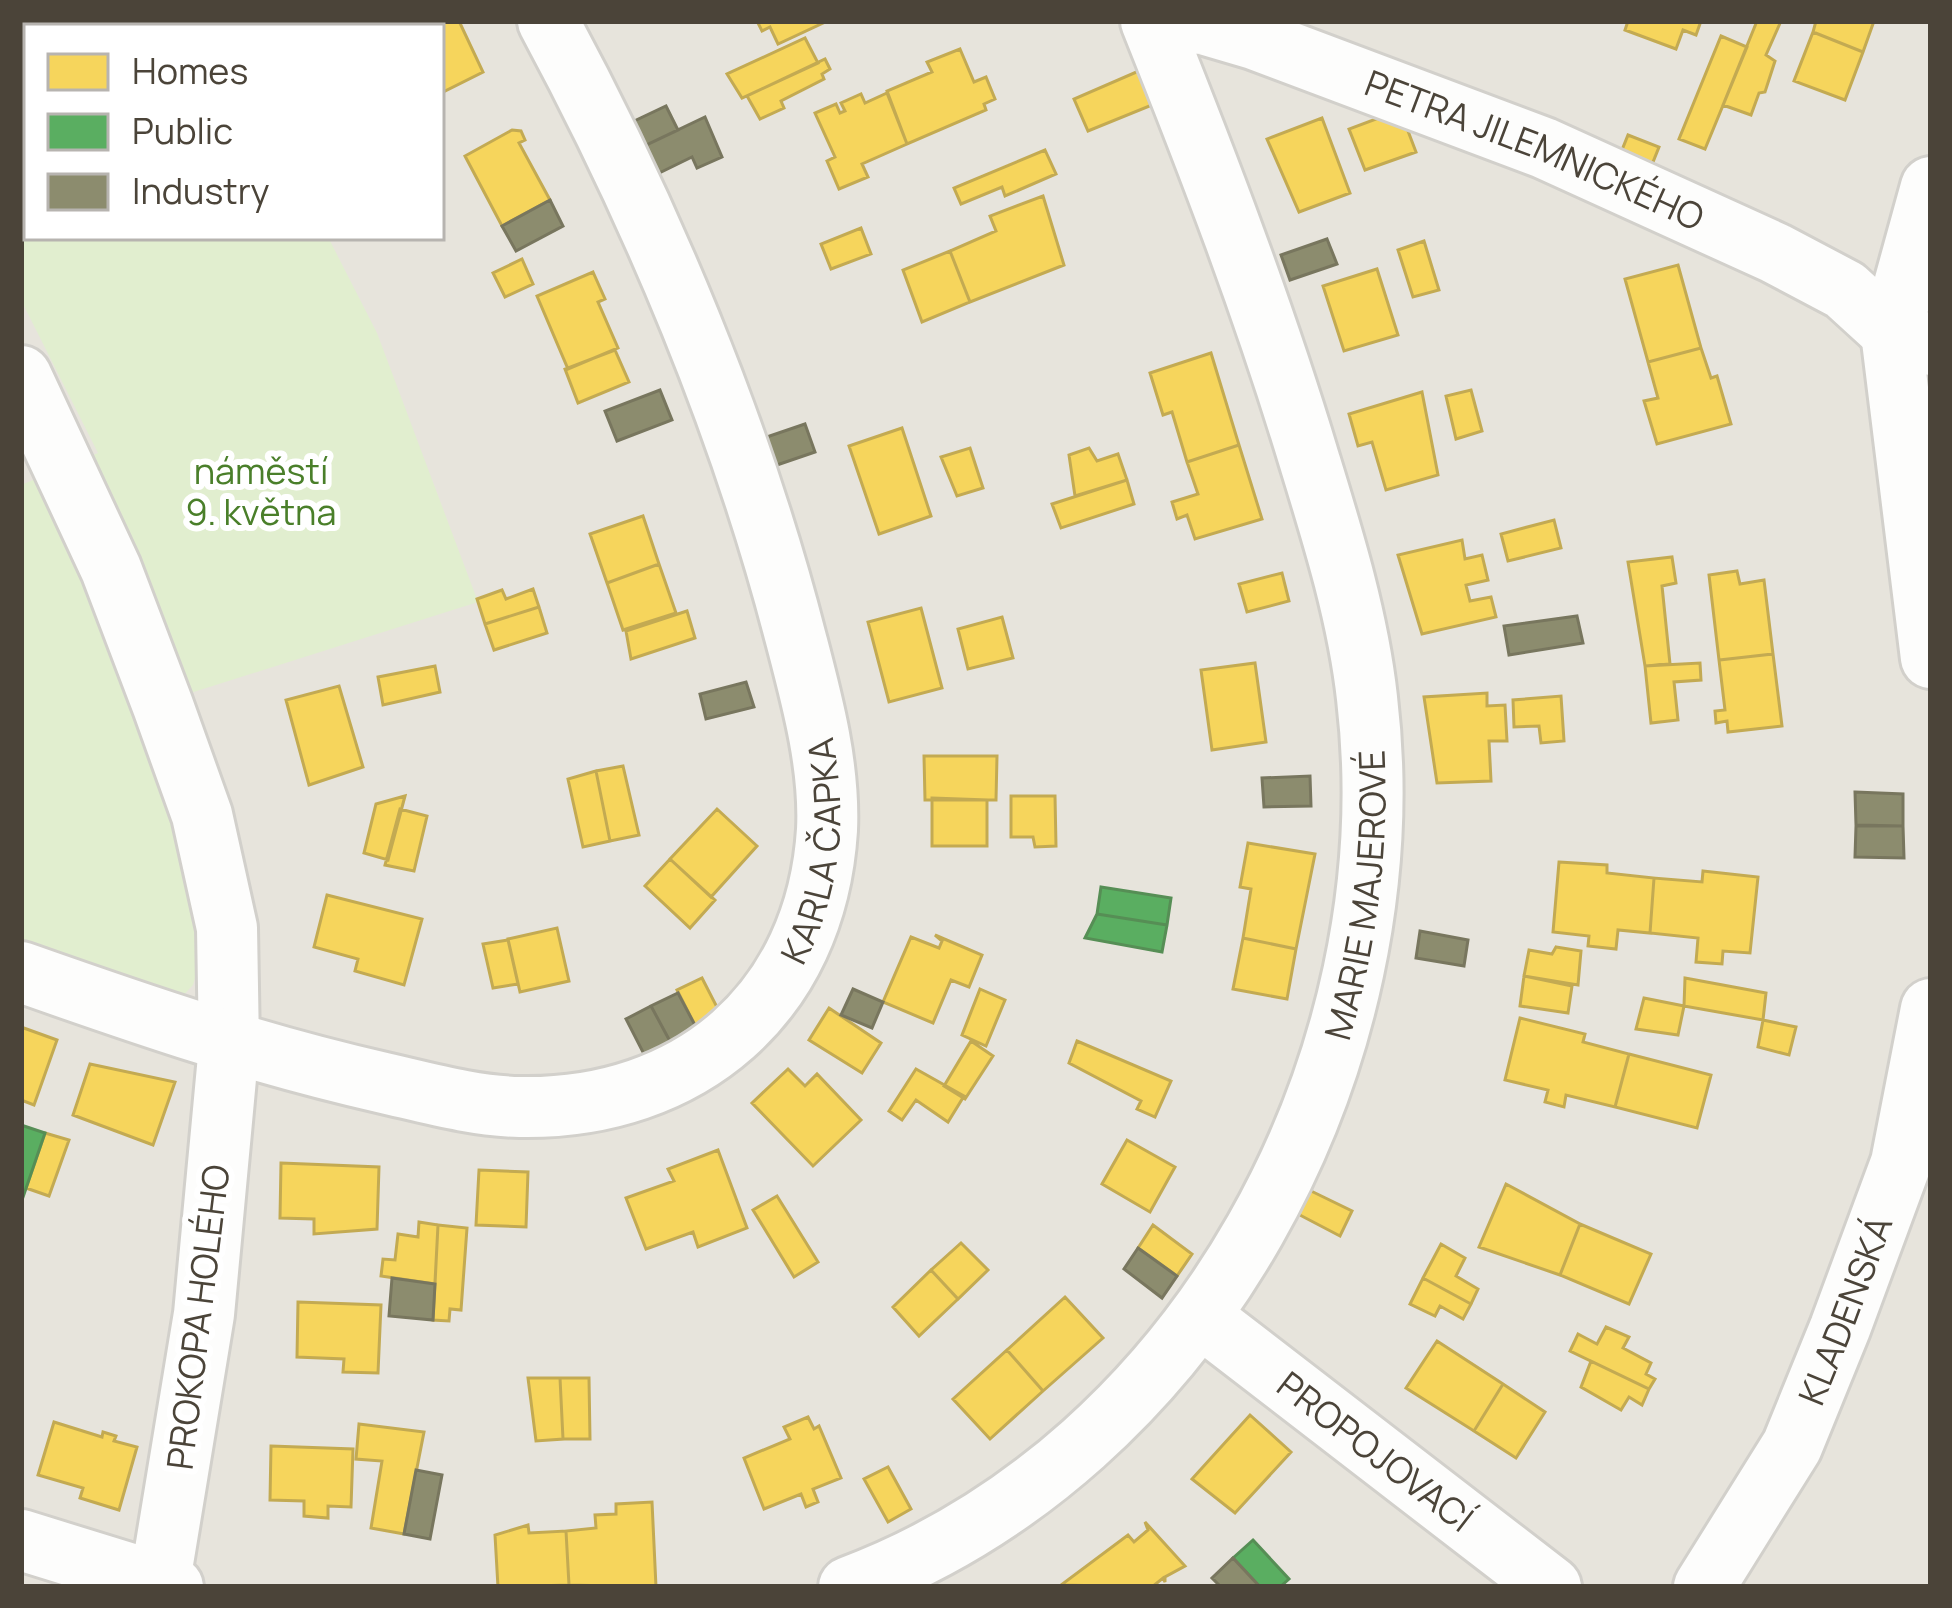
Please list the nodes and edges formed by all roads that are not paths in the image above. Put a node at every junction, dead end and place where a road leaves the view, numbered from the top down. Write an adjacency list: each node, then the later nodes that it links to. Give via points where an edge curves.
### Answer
1 (548, 21): 10 (street, KARLA ČAPKA, via 682,308 787,603 826,786 810,913 775,992 749,1020 671,1079 617,1099 517,1107 463,1100)
2 (1152, 21): 4 (street, PETRA JILEMNICKÉHO, via 1254,39 1544,148 1845,290); 11 (street, MARIE MAJEROVÉ, via 1270,331 1339,558 1367,697 1372,795 1352,980 1325,1074 1255,1231)
3 (1931, 187): 4 (street)
4 (1911, 338): 7 (street)
5 (21, 376): 6 (street)
6 (36, 441): 10 (street, via 111,569 202,815 227,928)
7 (1931, 658)
8 (21, 972): 10 (street)
9 (1931, 1009): 16 (street, KLADENSKÁ, via 1901,1163 1840,1328 1792,1446)
10 (230, 1046): 13 (street, PROKOPA HOLÉHO, via 204,1314)
11 (1202, 1318): 14 (street, MARIE MAJEROVÉ, via 1092,1437 1027,1487 954,1537); 15 (street, PROPOJOVACÍ)
12 (21, 1540): 13 (street)
13 (164, 1586)
14 (849, 1587)
15 (1551, 1587)
16 (1704, 1587)

